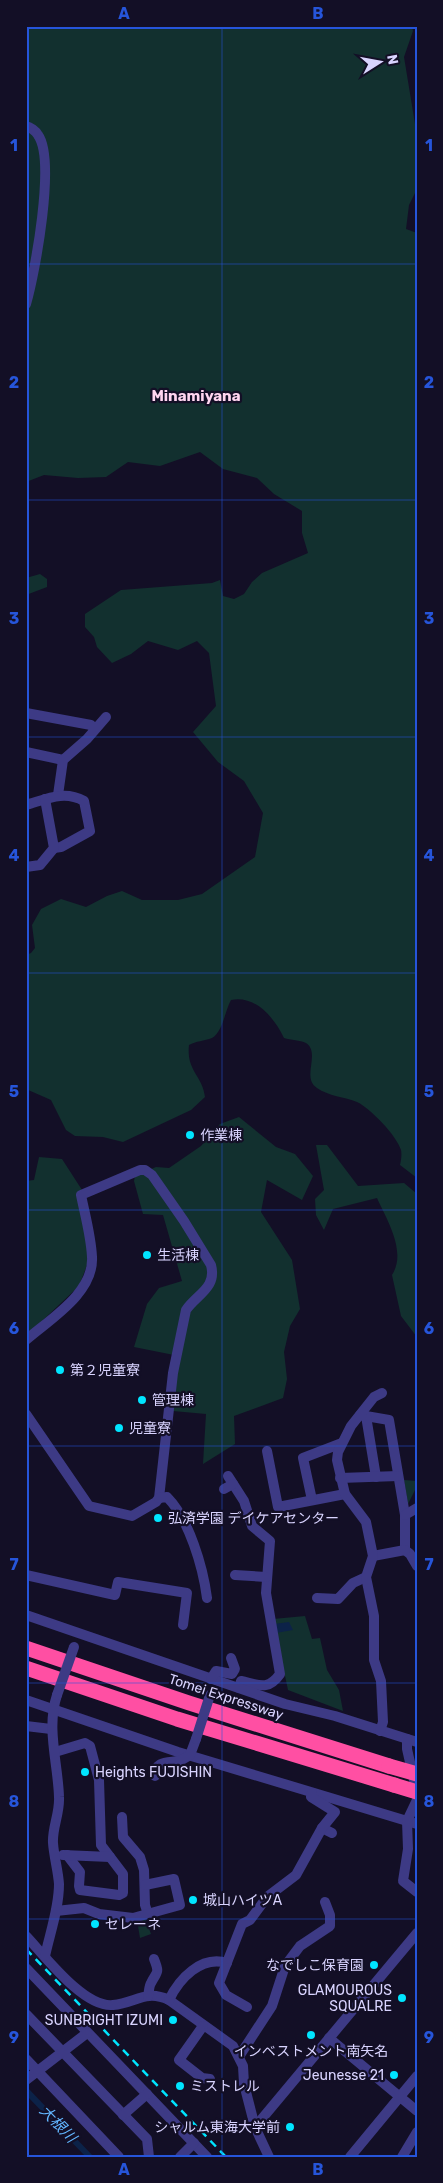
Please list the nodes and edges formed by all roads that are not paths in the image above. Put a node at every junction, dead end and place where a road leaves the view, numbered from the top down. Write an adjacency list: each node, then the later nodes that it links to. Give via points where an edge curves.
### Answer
1 (26, 126): 2 (street, via 38,134 42,144 46,189)
2 (26, 304)
3 (26, 713): 5 (street, via 91,725)
4 (106, 717): 5 (street)
5 (94, 729): 7 (street)
6 (26, 752): 7 (street)
7 (63, 760): 8 (street)
8 (58, 795): 9 (street); 11 (street, via 75,796 84,801 90,831)
9 (45, 800): 10 (street); 11 (street)
10 (26, 805)
11 (54, 848): 12 (street, via 40,865)
12 (26, 867)
13 (26, 1340): 24 (street, via 72,1300 88,1276 92,1257 82,1195 140,1170 152,1175 184,1221 213,1273 207,1290 186,1310 173,1373)
14 (382, 1393): 16 (street, via 374,1397)
15 (26, 1414): 24 (street, via 89,1506 132,1516)
16 (363, 1415): 17 (street, via 351,1426); 19 (street, via 389,1420); 20 (street)
17 (342, 1443): 21 (street, via 337,1460); 25 (street, via 303,1458)
18 (267, 1451): 25 (street, via 278,1507)
19 (398, 1476): 20 (street); 27 (street)
20 (376, 1477): 21 (street)
21 (340, 1478): 23 (street)
22 (229, 1483): 33 (street, via 244,1501 252,1526 270,1541)
23 (345, 1494): 25 (street); 29 (street, via 366,1522)
24 (159, 1498): 35 (street, via 167,1497 176,1507 196,1551 205,1578)
25 (312, 1500)
26 (417, 1508): 27 (street)
27 (405, 1515): 28 (street)
28 (405, 1550): 29 (street); 30 (street)
29 (373, 1556): 34 (street)
30 (416, 1563)
31 (26, 1575): 38 (street, via 115,1595 118,1582 187,1593)
32 (236, 1575): 33 (street)
33 (266, 1577): 44 (street, via 280,1674 273,1683 265,1686 241,1681)
34 (366, 1577): 36 (street, via 353,1583 338,1599); 49 (street, via 374,1616 374,1660 380,1681 383,1722)
35 (207, 1598)
36 (317, 1598)
37 (26, 1615): 39 (street)
38 (183, 1625)
39 (79, 1635): 43 (street); 46 (street, bridge)
40 (26, 1648): 53 (highway, Tomei Expressway, bridge)
41 (231, 1658): 43 (street, via 235,1669 232,1674 216,1671)
42 (26, 1668): 56 (highway, bridge, via 186,1722)
43 (213, 1680): 44 (street); 52 (street, bridge)
44 (238, 1688): 49 (street)
45 (26, 1700): 46 (street)
46 (52, 1709): 48 (street); 52 (street)
47 (26, 1726): 48 (street)
48 (51, 1729): 51 (street)
49 (380, 1731): 50 (street)
50 (412, 1740): 56 (street, via 407,1749)
51 (55, 1752): 62 (street, via 59,1810 53,1841); 64 (street, via 85,1743 90,1746 99,1780 101,1844)
52 (190, 1755): 54 (street, via 163,1762); 55 (street)
53 (417, 1774)
54 (155, 1776)
55 (312, 1792): 59 (street); 60 (street, via 311,1797 334,1812)
56 (417, 1792)
57 (417, 1800): 59 (street)
58 (122, 1818): 65 (street, via 123,1837 140,1857)
59 (412, 1823): 66 (street, via 403,1881)
60 (322, 1828): 61 (street); 75 (street, via 296,1875 268,1897 250,1920 242,1924)
61 (332, 1833)
62 (55, 1855): 63 (street); 68 (street, via 59,1885)
63 (67, 1855): 64 (street); 64 (street, via 80,1872 80,1890 119,1895 123,1893 123,1874)
64 (110, 1857)
65 (145, 1885): 69 (street); 69 (street, via 174,1878 180,1905)
66 (417, 1892)
67 (325, 1902): 85 (street, via 330,1926 300,1946 285,1966 272,2006)
68 (56, 1910): 69 (street, via 84,1908 99,1914 133,1918); 73 (street)
69 (148, 1914)
70 (417, 1933): 72 (street)
71 (26, 1936): 73 (street)
72 (413, 1945): 83 (street)
73 (45, 1956): 77 (street, via 88,1998 102,2005 122,2004)
74 (154, 1959): 77 (street, via 158,1969)
75 (227, 1963): 78 (street, via 220,1961 186,1974); 79 (street, via 220,1988)
76 (26, 1968): 82 (street)
77 (148, 1996): 78 (street, via 158,1995)
78 (169, 2000): 81 (street)
79 (247, 2007)
80 (26, 2014): 84 (street)
81 (203, 2026): 85 (street, via 234,2046); 90 (street, via 179,2060)
82 (87, 2032): 84 (street); 91 (street)
83 (328, 2038): 92 (street); 95 (street)
84 (62, 2052): 87 (street); 94 (street)
85 (240, 2055): 95 (street)
86 (26, 2059): 87 (street)
87 (38, 2071): 89 (street); 98 (street)
88 (417, 2076): 92 (street)
89 (26, 2080)
90 (205, 2081)
91 (147, 2094): 94 (street); 97 (street)
92 (400, 2097): 93 (street); 103 (street)
93 (417, 2111)
94 (124, 2114): 99 (street, via 147,2139)
95 (255, 2127): 102 (street)
96 (417, 2132): 104 (street)
97 (194, 2143): 100 (street); 101 (street)
98 (119, 2157)
99 (149, 2157)
100 (180, 2157)
101 (207, 2157)
102 (269, 2157)
103 (350, 2157)
104 (402, 2157)

